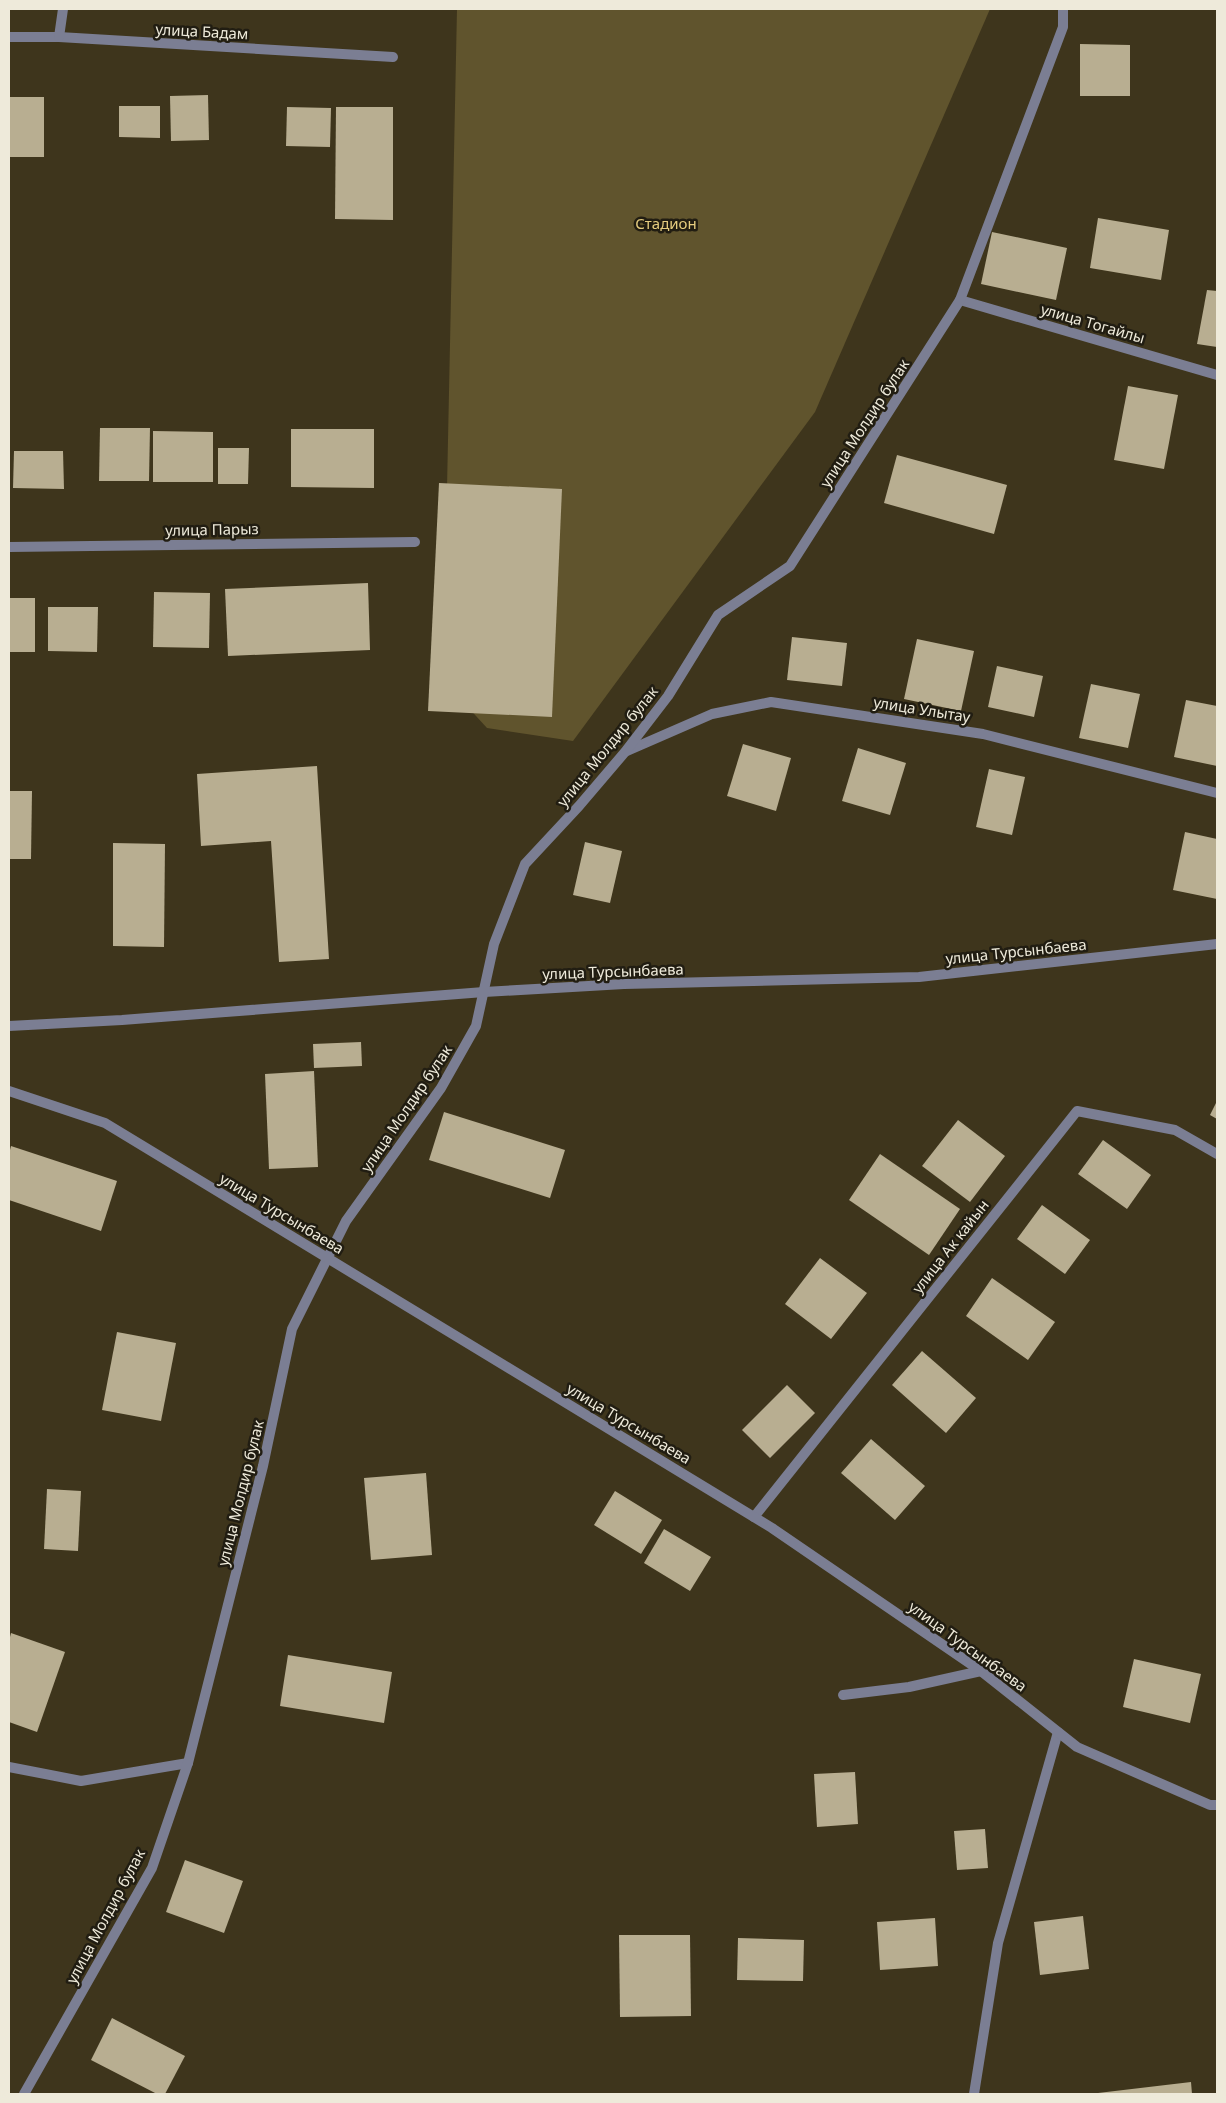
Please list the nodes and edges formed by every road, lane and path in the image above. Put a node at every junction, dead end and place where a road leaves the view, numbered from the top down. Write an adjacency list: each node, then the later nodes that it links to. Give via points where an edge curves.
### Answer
1 (63, 9): 4 (street)
2 (1064, 9): 6 (street, улица Молдир булак, via 1063,27)
3 (9, 37): 4 (street, улица Бадам)
4 (59, 38): 5 (street, улица Бадам)
5 (393, 57)
6 (960, 300): 7 (street, улица Тогайлы); 10 (street, улица Молдир булак, via 790,566 718,615 668,696)
7 (1217, 375)
8 (415, 542): 9 (street, улица Парыз)
9 (9, 547)
10 (625, 752): 11 (street, улица Улытау, via 712,714 771,702 983,734); 13 (street, улица Молдир булак, via 525,864 494,944)
11 (1217, 792)
12 (1217, 944): 13 (street, улица Турсынбаева, via 919,977 624,984)
13 (484, 992): 14 (street, улица Турсынбаева); 17 (street, улица Молдир булак, via 476,1026 441,1088 346,1222)
14 (9, 1026)
15 (9, 1091): 17 (street, улица Турсынбаева, via 105,1123)
16 (1217, 1154): 18 (street, улица Ак кайын, via 1175,1130 1077,1111)
17 (327, 1258): 18 (street, улица Турсынбаева); 22 (street, улица Молдир булак, via 292,1329 263,1466)
18 (754, 1517): 19 (street, улица Турсынбаева)
19 (981, 1671): 20 (street, via 909,1687); 21 (street, улица Турсынбаева)
20 (843, 1695)
21 (1058, 1732): 24 (street, улица Турсынбаева, via 1076,1747); 26 (street, via 998,1943)
22 (188, 1763): 23 (street, via 81,1781); 25 (street, улица Молдир булак, via 152,1868)
23 (9, 1767)
24 (1217, 1805)
25 (24, 2094)
26 (974, 2094)

